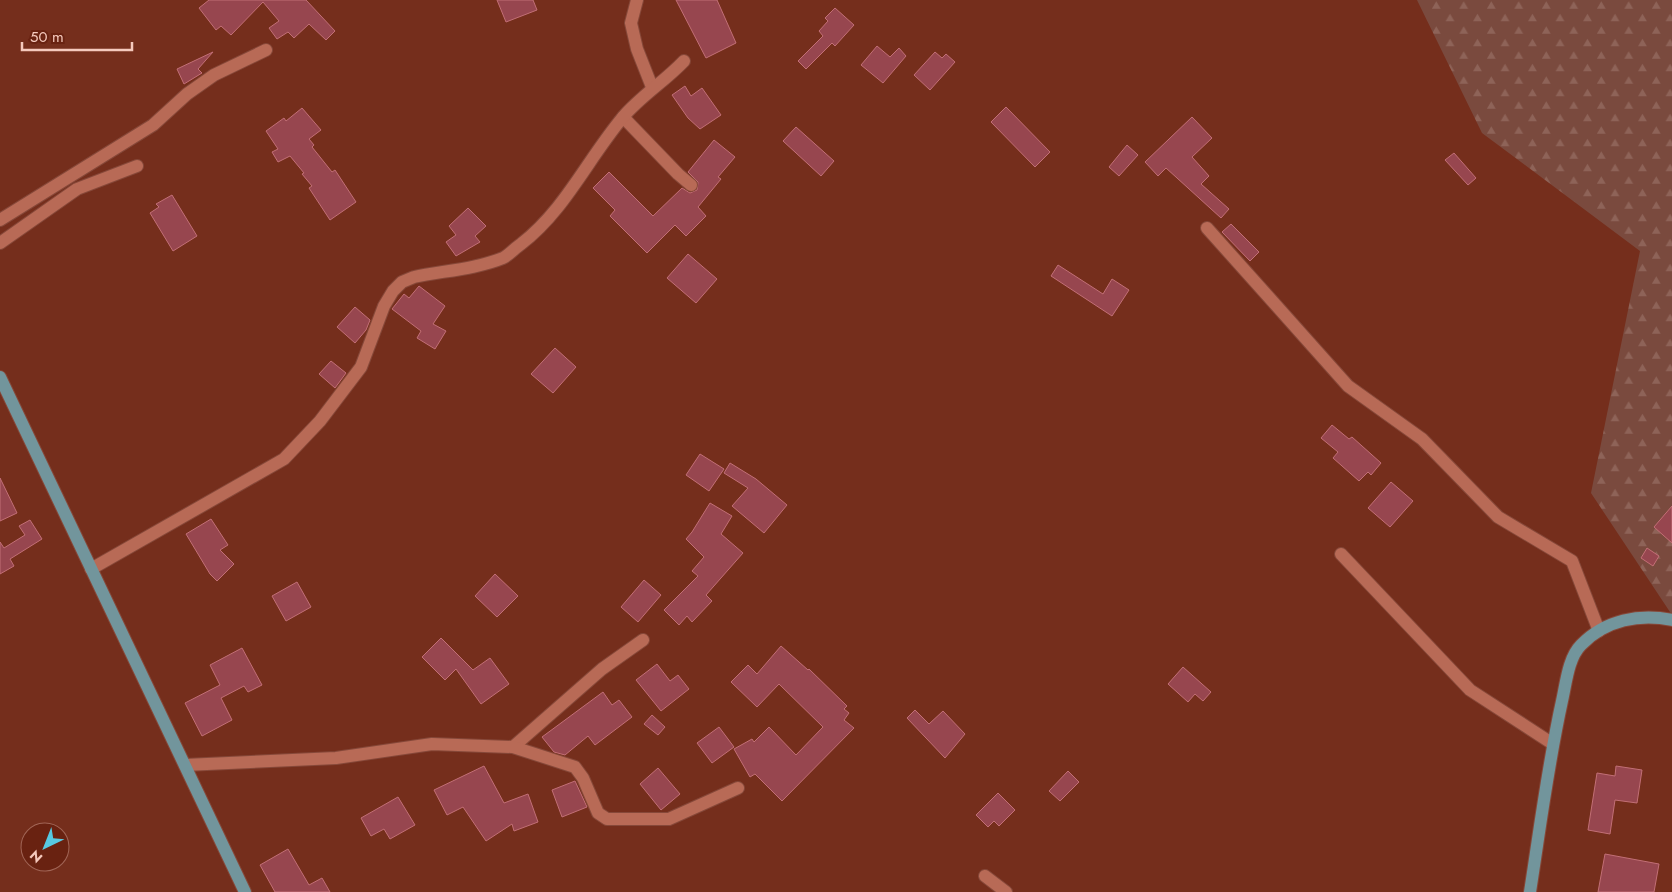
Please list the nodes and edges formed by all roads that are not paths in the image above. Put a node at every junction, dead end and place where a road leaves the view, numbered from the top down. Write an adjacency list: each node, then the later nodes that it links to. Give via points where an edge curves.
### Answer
1 (638, 0): 4 (street, via 631,23 637,50)
2 (266, 50): 8 (street, via 214,75 153,124)
3 (684, 61): 4 (street)
4 (652, 87): 5 (street)
5 (623, 117): 7 (street); 13 (street, via 550,219 504,258 414,277 393,291 380,315 361,368 320,421 284,459)
6 (138, 166): 10 (street, via 77,189)
7 (691, 185)
8 (0, 220)
9 (1207, 228): 15 (street, via 1348,386 1422,439 1498,517 1572,562)
10 (0, 243)
11 (0, 377): 13 (main road)
12 (1341, 554): 17 (street, via 1470,690)
13 (91, 569): 19 (main road)
14 (1672, 620): 15 (main road, via 1654,616 1626,619)
15 (1599, 631): 17 (main road, via 1580,645 1570,666)
16 (643, 640): 18 (street, via 602,669)
17 (1553, 744): 24 (main road)
18 (513, 747): 19 (street, via 432,744 336,758); 20 (street, via 575,767 584,778 598,813 607,819 668,819)
19 (185, 765): 22 (main road)
20 (738, 788)
21 (985, 876): 23 (street)
22 (245, 892)
23 (1006, 892)
24 (1530, 892)

